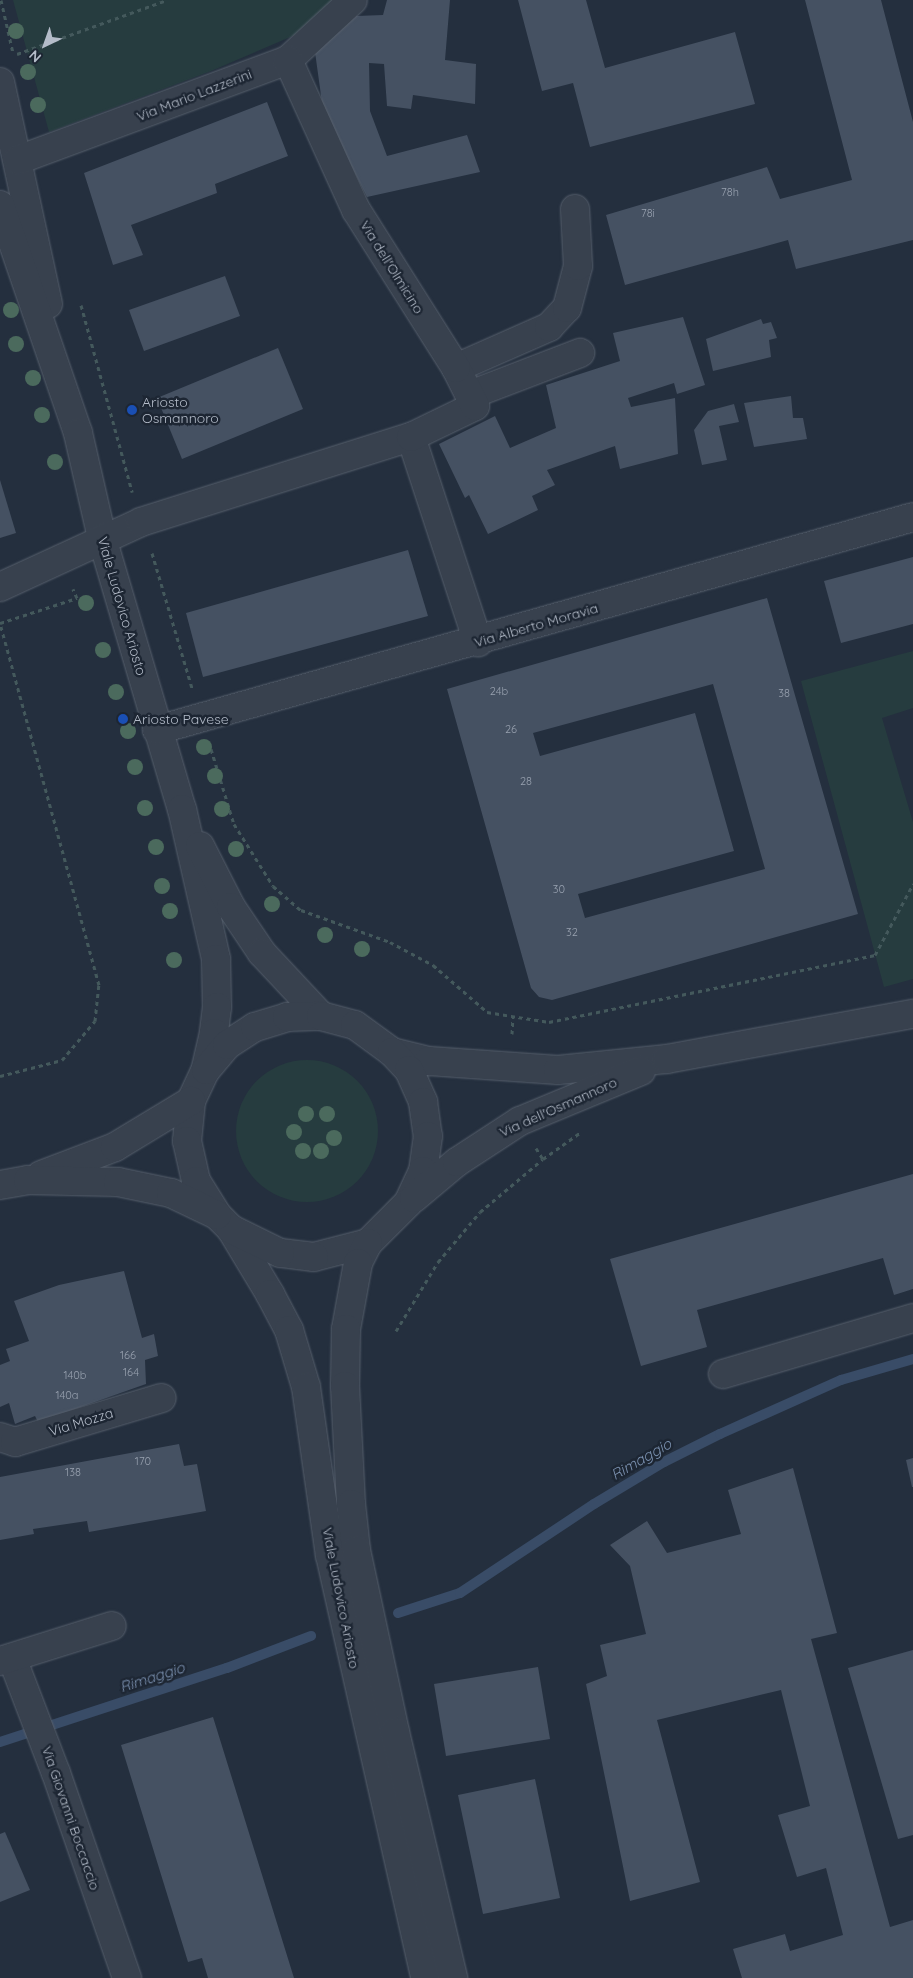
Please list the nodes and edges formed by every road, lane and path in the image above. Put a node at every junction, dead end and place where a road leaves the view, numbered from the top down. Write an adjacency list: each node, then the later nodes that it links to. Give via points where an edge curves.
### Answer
1 (167, 0): 3 (path)
2 (353, 0): 5 (street, Via Mario Lazzerini)
3 (159, 1): 4 (path)
4 (14, 55)
5 (288, 60): 7 (street, Via Mario Lazzerini); 11 (street, Via dell'Olmicino, via 356,210)
6 (0, 82): 7 (street, Viale Ludovico Ariosto)
7 (18, 160): 13 (street, Viale Ludovico Ariosto)
8 (0, 205): 13 (street, Viale Ludovico Ariosto)
9 (575, 209): 11 (street, via 578,266 567,308 549,327)
10 (580, 353): 12 (street)
11 (456, 368): 12 (street, Via dell'Olmicino)
12 (470, 395): 14 (street, via 475,406)
13 (68, 400): 17 (street, Viale Ludovico Ariosto, via 90,477)
14 (411, 437): 16 (street); 20 (street)
15 (913, 517): 20 (street, Via Alberto Moravia)
16 (141, 522): 17 (street); 21 (path, via 162,581)
17 (102, 538): 18 (street); 22 (street, Viale Ludovico Ariosto)
18 (58, 560): 19 (street); 30 (path, via 77,598 0,623 99,985 94,1021 62,1060)
19 (0, 587)
20 (478, 642): 21 (street, Via Alberto Moravia)
21 (201, 718): 22 (street, Via Alberto Moravia); 24 (path, via 234,824 274,886 301,910 390,942 433,966 487,1012 549,1022 875,955)
22 (157, 730): 23 (street, Viale Ludovico Ariosto)
23 (182, 809): 26 (street, Viale Ludovico Ariosto, via 231,907 262,953); 29 (street, Viale Ludovico Ariosto, via 216,959 217,1007)
24 (913, 884)
25 (913, 1014): 28 (street, Via dell'Osmannoro)
26 (321, 1016): 27 (street, Viale Ludovico Ariosto, via 356,1025); 29 (street, Viale Ludovico Ariosto, via 287,1017 255,1027 227,1045)
27 (392, 1052): 28 (street, Via dell'Osmannoro, via 428,1061 558,1070); 35 (street, Viale Ludovico Ariosto, via 409,1070 424,1102 428,1136 423,1171)
28 (667, 1059): 35 (street, Via dell'Osmannoro, via 520,1121 457,1162)
29 (205, 1071): 31 (street, Viale Ludovico Ariosto)
30 (0, 1076)
31 (192, 1101): 33 (street, via 115,1146); 36 (street, Viale Ludovico Ariosto, via 187,1141 196,1181)
32 (583, 1131): 39 (path, via 542,1159 480,1212 438,1262)
33 (28, 1180): 34 (street); 36 (street, via 118,1182 171,1193)
34 (0, 1185)
35 (408, 1203): 37 (street, Viale Ludovico Ariosto)
36 (224, 1222): 37 (street, via 280,1253 314,1257); 43 (street, Viale Ludovico Ariosto, via 289,1330 306,1387)
37 (368, 1243): 43 (street, Viale Ludovico Ariosto, via 358,1263 346,1329 348,1455)
38 (913, 1318): 40 (street)
39 (396, 1331)
40 (723, 1374)
41 (162, 1398): 42 (street, Via Mozza, via 15,1442)
42 (0, 1437)
43 (343, 1553): 46 (street, Viale Ludovico Ariosto)
44 (112, 1626): 45 (street, Via Giovanni Boccaccio)
45 (6, 1660): 47 (street, Via Giovanni Boccaccio, via 31,1706)
46 (382, 1734): 48 (street, Viale Ludovico Ariosto); 49 (street, Viale Ludovico Ariosto)
47 (127, 1978)
48 (425, 1978)
49 (453, 1978)

